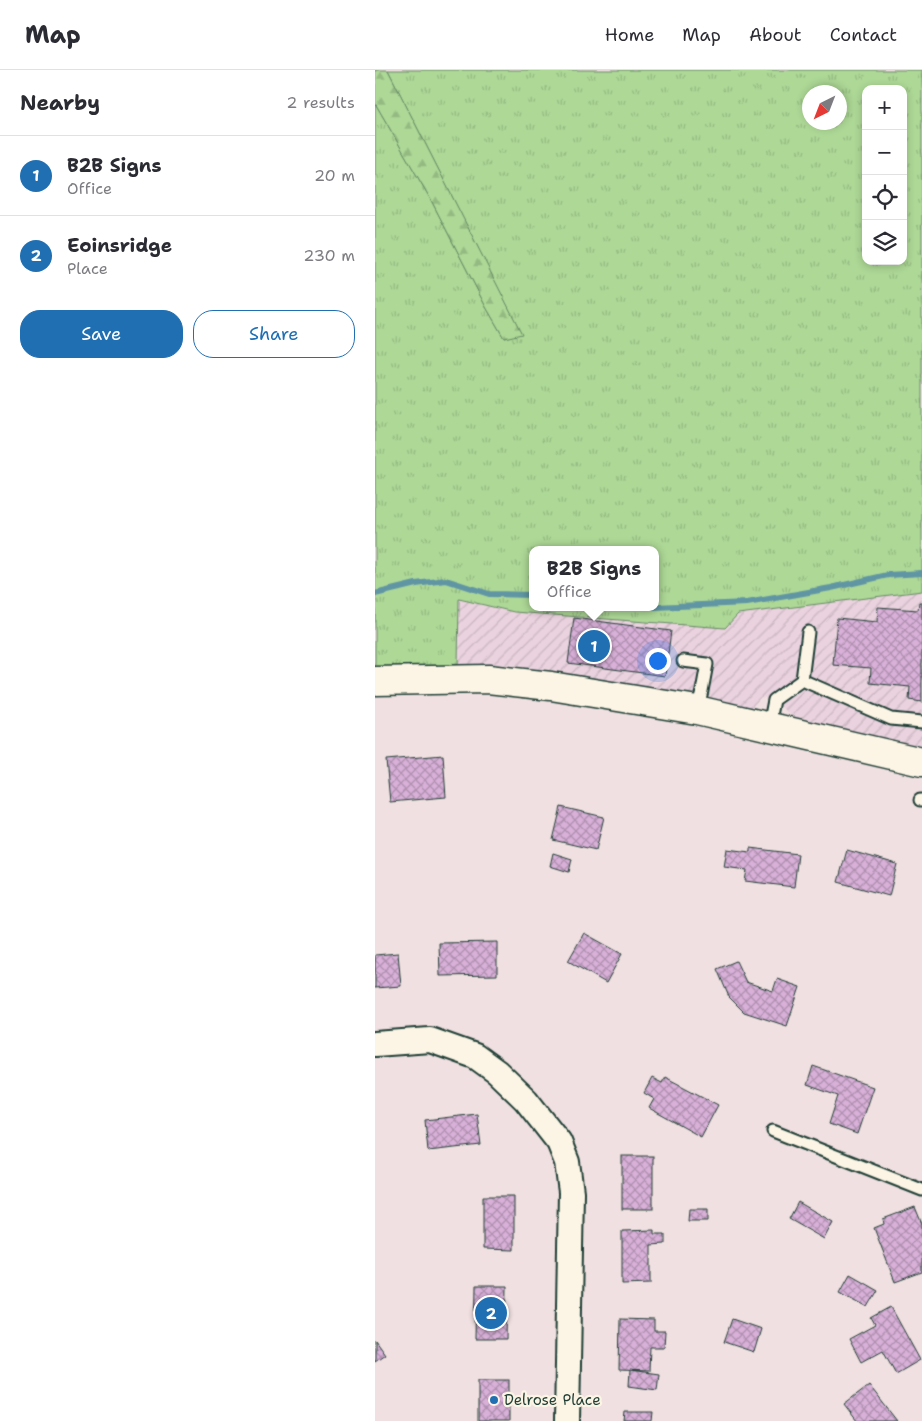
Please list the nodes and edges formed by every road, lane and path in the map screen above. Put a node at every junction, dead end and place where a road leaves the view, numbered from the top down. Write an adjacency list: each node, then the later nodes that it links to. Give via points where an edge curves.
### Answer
1 (808, 632): 4 (lane)
2 (683, 661): 5 (lane, via 707,664)
3 (375, 680): 5 (street, via 488,679)
4 (802, 680): 6 (lane, via 891,719); 7 (lane, via 774,700)
5 (697, 710): 7 (street)
6 (922, 722)
7 (769, 726): 8 (street)
8 (922, 762)
9 (375, 1044): 12 (street, via 431,1040 475,1056 497,1072 525,1100 559,1142 567,1162 571,1192)
10 (773, 1131): 11 (lane)
11 (922, 1190)
12 (567, 1421)

